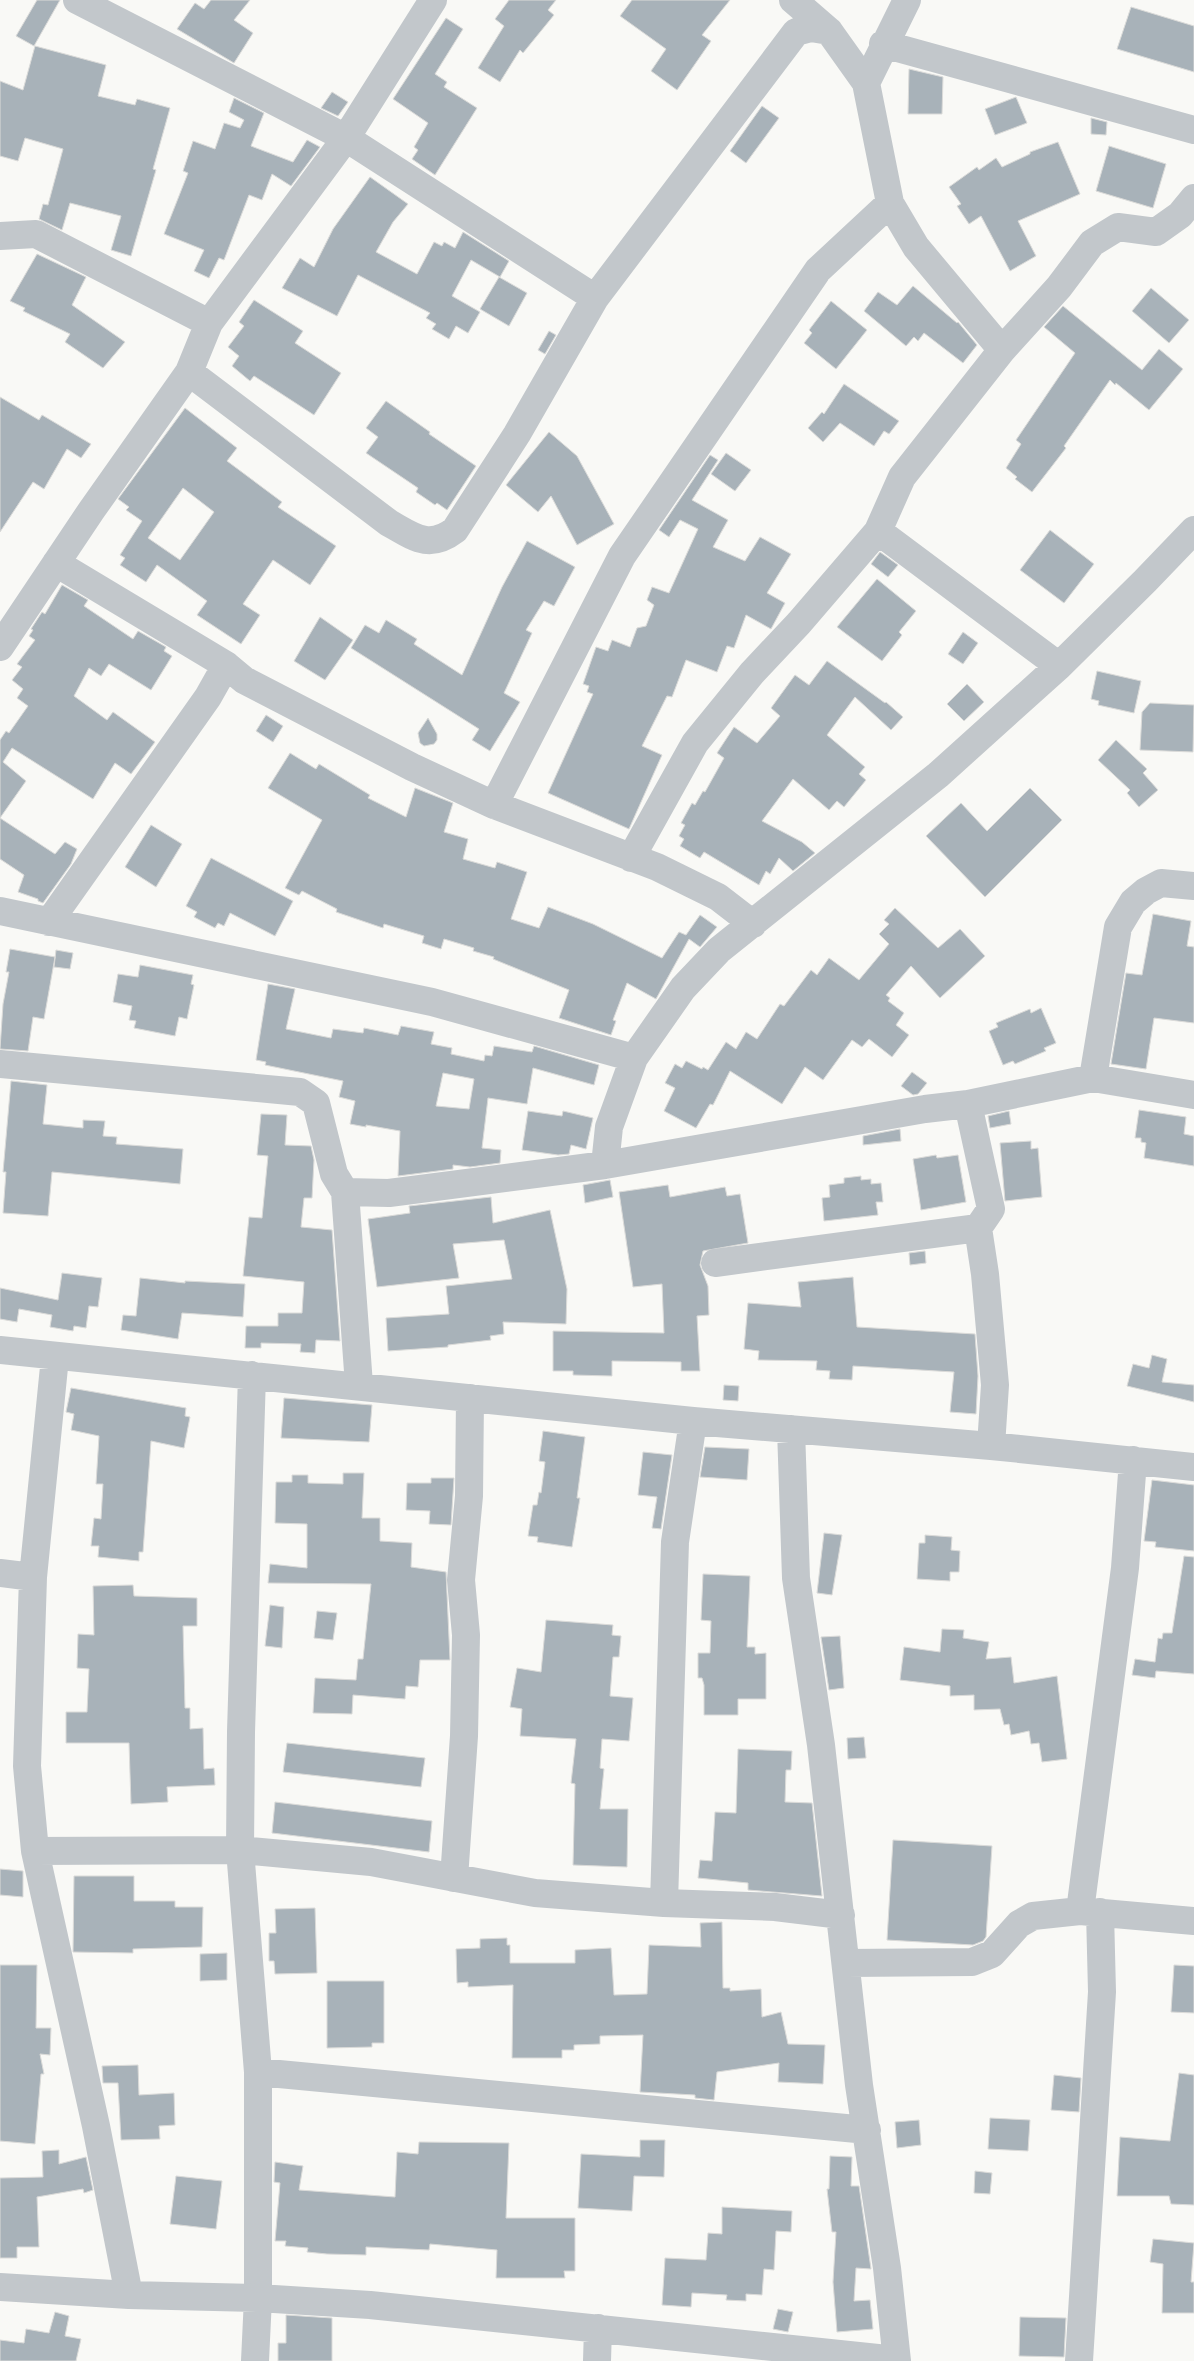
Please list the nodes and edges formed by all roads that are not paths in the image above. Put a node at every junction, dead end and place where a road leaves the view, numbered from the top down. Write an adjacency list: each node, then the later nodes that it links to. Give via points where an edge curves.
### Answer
1 (433, 0): 9 (street)
2 (793, 0): 5 (street)
3 (907, 0): 6 (street)
4 (82, 1): 9 (street)
5 (829, 31): 7 (street); 13 (street, via 811,28 796,32)
6 (883, 44): 7 (street); 8 (street)
7 (866, 83): 11 (street)
8 (1194, 130)
9 (346, 138): 13 (street); 14 (street)
10 (1194, 198): 15 (street, via 1180,215 1156,232 1118,227 1092,243 1059,287)
11 (890, 203): 15 (street, via 916,247); 23 (street, via 818,270 622,556)
12 (0, 236): 14 (street, via 36,234)
13 (595, 298): 16 (street, via 517,434 455,530 443,539 420,541 389,523)
14 (209, 323): 16 (street)
15 (1002, 350): 18 (street, via 902,477)
16 (189, 372): 19 (street)
17 (1194, 530): 22 (street)
18 (878, 531): 22 (street); 24 (street, via 752,673 695,743)
19 (56, 563): 20 (street); 21 (street)
20 (0, 647)
21 (226, 665): 23 (street, via 244,680 325,724); 27 (street, via 208,697)
22 (1059, 666): 28 (street, via 938,775)
23 (494, 805): 24 (street)
24 (631, 858): 28 (street, via 658,866 718,897)
25 (1194, 886): 31 (street, via 1162,883 1146,891 1133,902 1118,927)
26 (0, 911): 27 (street)
27 (49, 922): 29 (street, via 432,1002)
28 (753, 924): 29 (street, via 719,950 683,988)
29 (634, 1058): 34 (street, via 609,1127)
30 (0, 1064): 35 (street, via 300,1092 316,1103 334,1174)
31 (1093, 1078): 32 (street); 33 (street)
32 (1194, 1095)
33 (968, 1104): 34 (street); 36 (street, via 991,1209)
34 (605, 1166): 35 (street, via 389,1193)
35 (345, 1192): 41 (street)
36 (978, 1228): 37 (street); 45 (street, via 995,1385)
37 (715, 1263)
38 (0, 1350): 39 (street)
39 (55, 1357): 40 (street); 49 (street)
40 (252, 1375): 41 (street); 51 (street)
41 (359, 1386): 42 (street)
42 (470, 1398): 43 (street); 52 (street, via 469,1496 461,1580 466,1635 464,1736)
43 (693, 1421): 44 (street); 53 (street, via 675,1542)
44 (791, 1429): 45 (street); 55 (street, via 796,1578 821,1745)
45 (991, 1446): 46 (street)
46 (1133, 1460): 47 (street); 54 (street)
47 (1194, 1467)
48 (0, 1572): 49 (street)
49 (33, 1577): 50 (street, via 27,1766)
50 (35, 1850): 51 (street); 61 (street, via 96,2126)
51 (240, 1850): 52 (street, via 371,1862); 58 (street)
52 (454, 1878): 53 (street, via 535,1893)
53 (664, 1903): 55 (street, via 775,1908)
54 (1090, 1911): 56 (street); 57 (street, via 1033,1916 1019,1924 992,1954 972,1962); 68 (street, via 1102,1992)
55 (841, 1915): 57 (street)
56 (1194, 1921)
57 (846, 1963): 59 (street)
58 (258, 2072): 59 (street); 62 (street)
59 (867, 2130): 65 (street)
60 (0, 2287): 61 (street)
61 (129, 2296): 62 (street)
62 (258, 2298): 63 (street, via 370,2305); 66 (street)
63 (598, 2328): 64 (street); 67 (street)
64 (808, 2356): 65 (street)
65 (897, 2360)
66 (255, 2361)
67 (597, 2361)
68 (1079, 2361)

